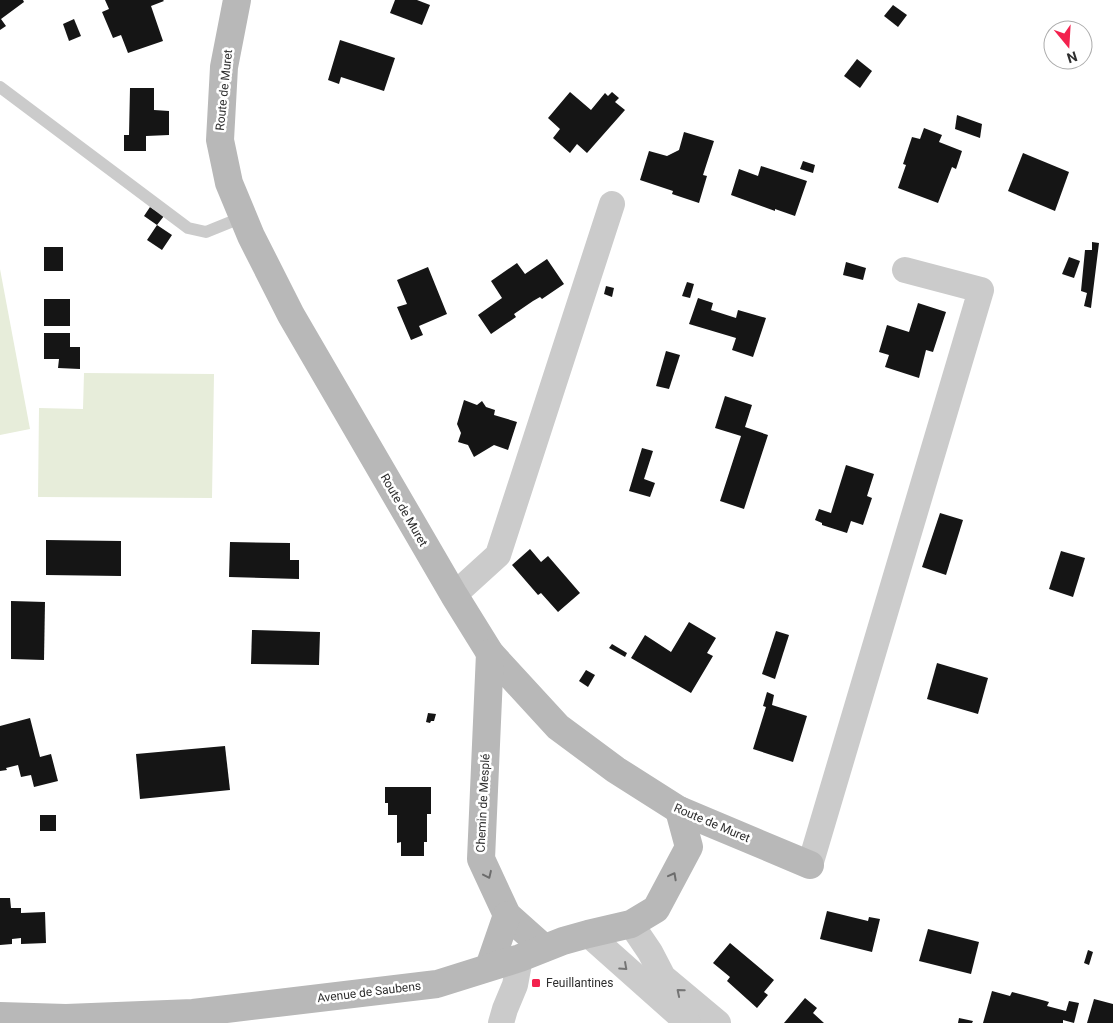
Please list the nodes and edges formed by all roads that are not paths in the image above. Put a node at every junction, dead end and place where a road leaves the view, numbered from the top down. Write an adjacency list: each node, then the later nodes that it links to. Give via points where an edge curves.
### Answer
1 (237, 0): 4 (street, Route de Muret, via 224,68 220,140 230,183)
2 (0, 87): 4 (lane, via 188,228 206,232)
3 (612, 204): 6 (street, via 498,555)
4 (243, 217): 6 (street, Route de Muret, via 291,315)
5 (905, 270): 13 (street, via 980,290)
6 (454, 594): 7 (street, Route de Muret)
7 (490, 653): 8 (street, Route de Muret); 9 (street, Chemin de Mesplé)
8 (526, 694): 9 (street); 10 (street, Route de Muret, via 558,727 616,770)
9 (487, 714): 15 (street, Chemin de Mesplé, one-way to 15, via 481,859)
10 (679, 810): 11 (street, Route de Muret); 12 (street)
11 (714, 824): 12 (street); 13 (street, Route de Muret)
12 (689, 847): 14 (street, one-way to 12)
13 (810, 865)
14 (656, 909): 16 (street, Avenue de Saubens); 18 (street)
15 (507, 915): 19 (street, Chemin de Mesplé); 20 (street)
16 (630, 924): 17 (street, Avenue de Saubens); 18 (street)
17 (588, 934): 19 (street, Avenue de Saubens); 23 (street, one-way to 23)
18 (650, 952): 24 (street, one-way to 18, via 663,977)
19 (532, 953): 20 (street, Avenue de Saubens); 22 (street)
20 (489, 967): 21 (street, Avenue de Saubens, via 437,984 193,1013 66,1018); 22 (street)
21 (0, 1016)
22 (503, 1016)
23 (688, 1023)
24 (718, 1023)

